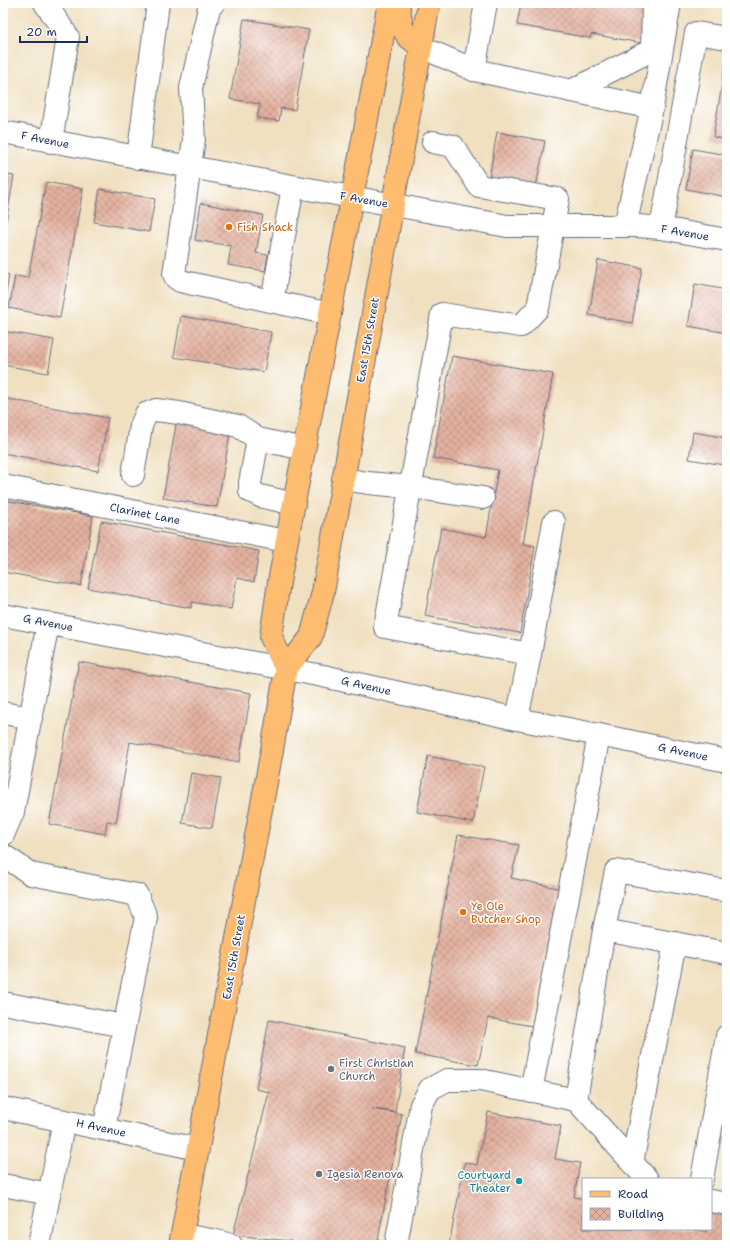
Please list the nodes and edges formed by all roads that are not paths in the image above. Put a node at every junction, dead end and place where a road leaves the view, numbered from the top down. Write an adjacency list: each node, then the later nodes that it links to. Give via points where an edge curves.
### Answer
1 (45, 3): 16 (street, via 68,37)
2 (158, 3): 18 (street)
3 (214, 3): 19 (street, via 209,8 191,88 194,139)
4 (388, 3): 21 (main road)
5 (398, 3): 11 (main road, via 402,27 408,37)
6 (429, 3): 11 (main road, East 15th Street)
7 (486, 3): 12 (street)
8 (653, 3): 13 (street, via 652,50)
9 (670, 3): 14 (street)
10 (727, 38): 25 (street, via 696,33)
11 (421, 47): 12 (street); 22 (main road, East 15th Street)
12 (474, 70): 13 (street)
13 (572, 91): 14 (street)
14 (652, 108): 24 (street)
15 (3, 132): 16 (street, F Avenue)
16 (50, 142): 18 (street, F Avenue)
17 (432, 142): 23 (street, via 453,146 479,186 558,199)
18 (138, 158): 19 (street, F Avenue)
19 (190, 168): 20 (street, F Avenue); 27 (street, via 174,274 176,278)
20 (293, 187): 21 (street, F Avenue); 27 (street)
21 (352, 198): 22 (street, F Avenue); 28 (main road)
22 (392, 205): 23 (street, F Avenue, via 507,226); 32 (main road, East 15th Street)
23 (553, 226): 24 (street, F Avenue); 34 (street, via 538,308 521,326 442,314)
24 (625, 226): 25 (street, F Avenue)
25 (661, 228): 26 (street, F Avenue)
26 (727, 240)
27 (272, 302): 28 (street)
28 (330, 314): 30 (main road)
29 (258, 439): 30 (street); 31 (street, via 238,426 156,410 146,414 140,426); 36 (street, via 250,491)
30 (304, 449): 36 (main road)
31 (133, 475)
32 (343, 479): 34 (street); 42 (main road, East 15th Street, via 323,592 311,637)
33 (3, 486): 38 (street, Clarinet Lane)
34 (411, 487): 35 (street); 41 (street, via 385,627)
35 (483, 498)
36 (294, 504): 38 (main road)
37 (554, 522): 41 (street)
38 (286, 541): 42 (main road, via 271,637)
39 (3, 615): 40 (street, G Avenue)
40 (48, 623): 42 (street, G Avenue); 44 (street)
41 (530, 654): 45 (street)
42 (286, 669): 45 (street, G Avenue); 62 (main road, East 15th Street)
43 (3, 713): 44 (street)
44 (31, 718): 48 (street, via 13,812)
45 (517, 719): 46 (street, G Avenue)
46 (600, 735): 47 (street, G Avenue); 57 (street)
47 (727, 761)
48 (3, 835)
49 (3, 855): 55 (street, via 31,874 137,896 146,917)
50 (727, 890): 51 (street, via 616,871)
51 (604, 930): 52 (street); 58 (street)
52 (675, 943): 53 (street); 63 (street)
53 (727, 953)
54 (3, 1003): 55 (street)
55 (124, 1026): 61 (street)
56 (727, 1036): 65 (street)
57 (531, 1091): 58 (street); 73 (street, via 480,1080 447,1080 430,1089 421,1105)
58 (576, 1100): 63 (street)
59 (3, 1108): 60 (street, H Avenue)
60 (64, 1121): 61 (street, H Avenue); 67 (street)
61 (104, 1129): 62 (street, H Avenue)
62 (198, 1149): 70 (main road, East 15th Street)
63 (632, 1163): 64 (street)
64 (646, 1178)
65 (702, 1178)
66 (3, 1185): 67 (street)
67 (49, 1194): 71 (street)
68 (712, 1201): 69 (street)
69 (727, 1204)
70 (181, 1240): 72 (street, via 212,1240)
71 (39, 1245)
72 (232, 1245)
73 (396, 1245)

